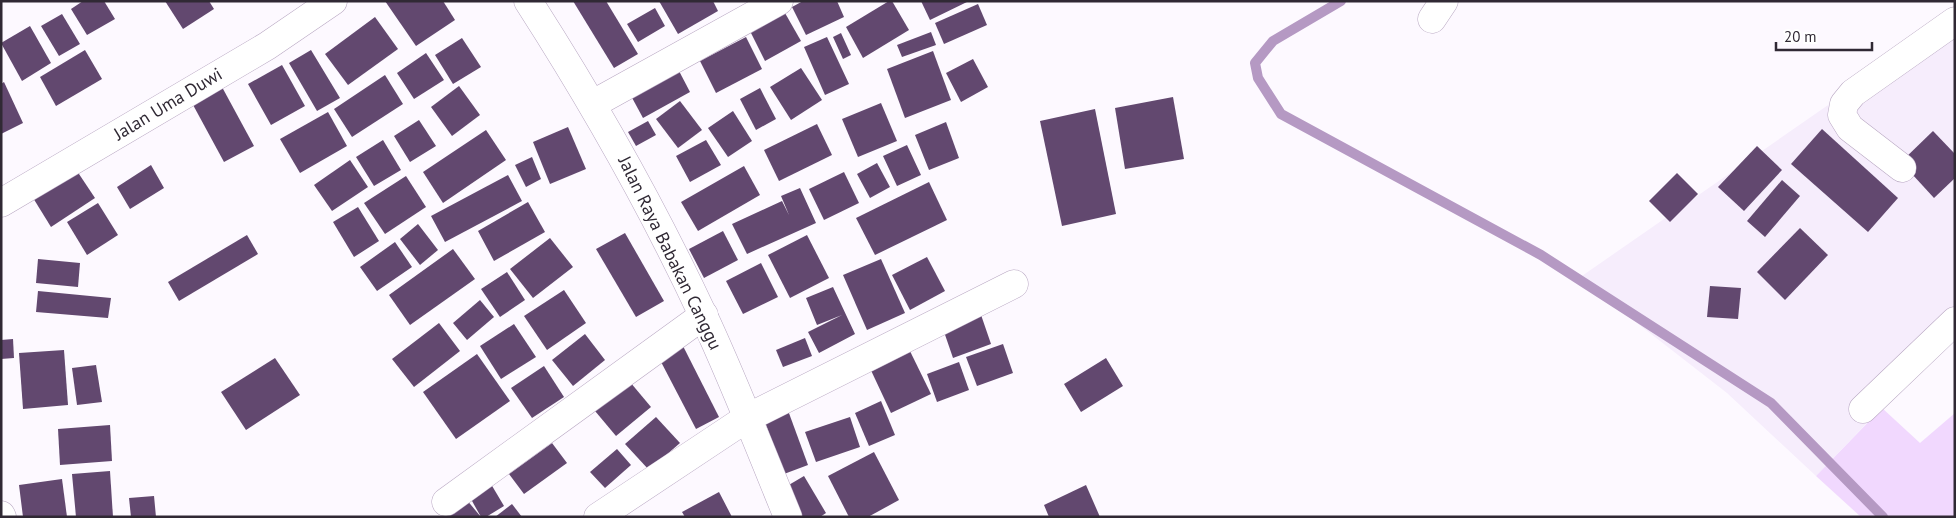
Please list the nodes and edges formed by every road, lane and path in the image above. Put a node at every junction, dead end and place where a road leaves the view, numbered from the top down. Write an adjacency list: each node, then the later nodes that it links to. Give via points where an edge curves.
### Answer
1 (333, 1): 7 (street, Jalan Uma Duwi, via 267,46)
2 (528, 1): 5 (street, Jalan Raya Babakan Canggu)
3 (779, 1): 5 (street)
4 (1955, 21): 6 (street, via 1853,93 1844,104 1842,115 1850,128)
5 (593, 104): 9 (street, Jalan Raya Babakan Canggu)
6 (1902, 168)
7 (1, 203)
8 (1014, 284): 12 (street)
9 (704, 316): 12 (street, Jalan Raya Babakan Canggu); 13 (street)
10 (1955, 321): 11 (street)
11 (1864, 409)
12 (747, 418): 14 (street); 15 (street, Jalan Raya Babakan Canggu)
13 (446, 502)
14 (598, 517)
15 (788, 517)

